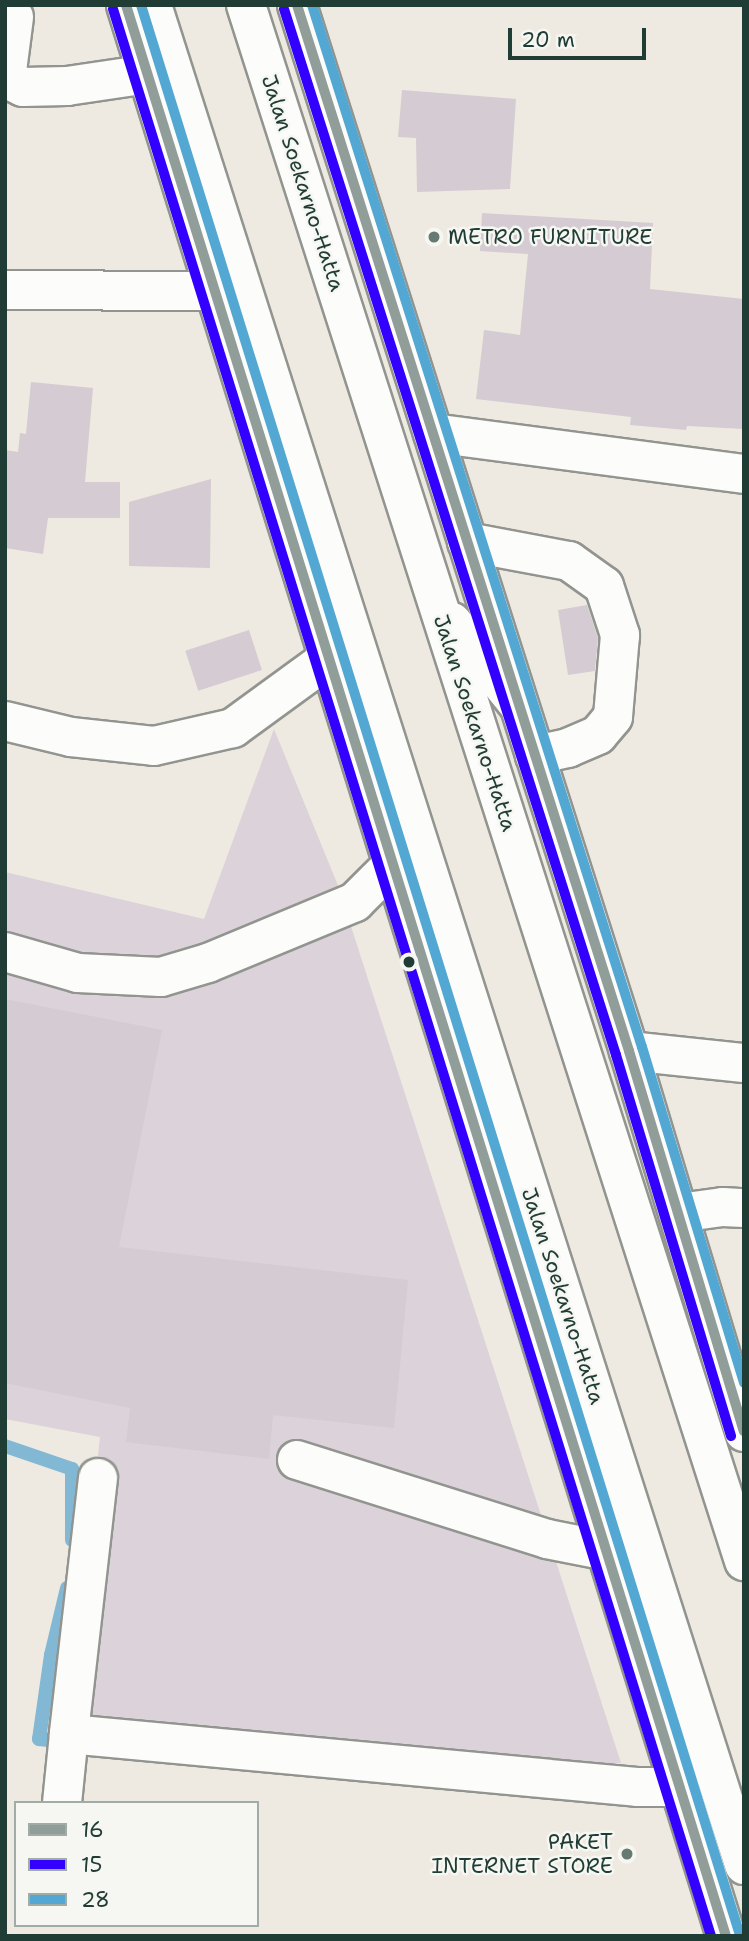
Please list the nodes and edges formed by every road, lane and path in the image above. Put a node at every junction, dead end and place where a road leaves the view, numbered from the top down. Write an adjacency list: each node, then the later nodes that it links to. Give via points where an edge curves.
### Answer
1 (125, 5): 6 (main road, Jalan Soekarno-Hatta)
2 (152, 5): 31 (main road, Jalan Soekarno-Hatta)
3 (246, 5): 12 (main road, Jalan Soekarno-Hatta)
4 (297, 5): 9 (main road)
5 (14, 17): 6 (main road, via 7,71 11,81 23,87 67,86)
6 (148, 74): 8 (main road, Jalan Soekarno-Hatta)
7 (5, 290): 8 (main road)
8 (215, 291): 13 (main road, Jalan Soekarno-Hatta)
9 (433, 433): 10 (main road); 11 (main road)
10 (744, 474)
11 (467, 542): 14 (main road); 16 (main road, via 569,561 604,586 620,635 613,717 598,735)
12 (437, 604): 14 (main road); 27 (main road, Jalan Soekarno-Hatta)
13 (329, 658): 15 (main road, via 233,728 154,746 71,737); 17 (main road, Jalan Soekarno-Hatta)
14 (517, 704): 16 (main road)
15 (5, 721)
16 (535, 755): 19 (main road)
17 (393, 864): 18 (main road, via 355,902 208,963 161,977 78,973); 26 (main road, Jalan Soekarno-Hatta)
18 (5, 952)
19 (629, 1051): 20 (main road); 22 (main road)
20 (744, 1063)
21 (744, 1208): 22 (main road)
22 (679, 1213): 23 (main road)
23 (743, 1429)
24 (297, 1460): 26 (main road, via 547,1539)
25 (98, 1478): 28 (main road)
26 (607, 1551): 29 (main road, Jalan Soekarno-Hatta)
27 (744, 1561)
28 (69, 1734): 29 (main road, via 637,1787); 30 (main road)
29 (680, 1787): 32 (main road, Jalan Soekarno-Hatta)
30 (62, 1801)
31 (744, 1865)
32 (726, 1936)

